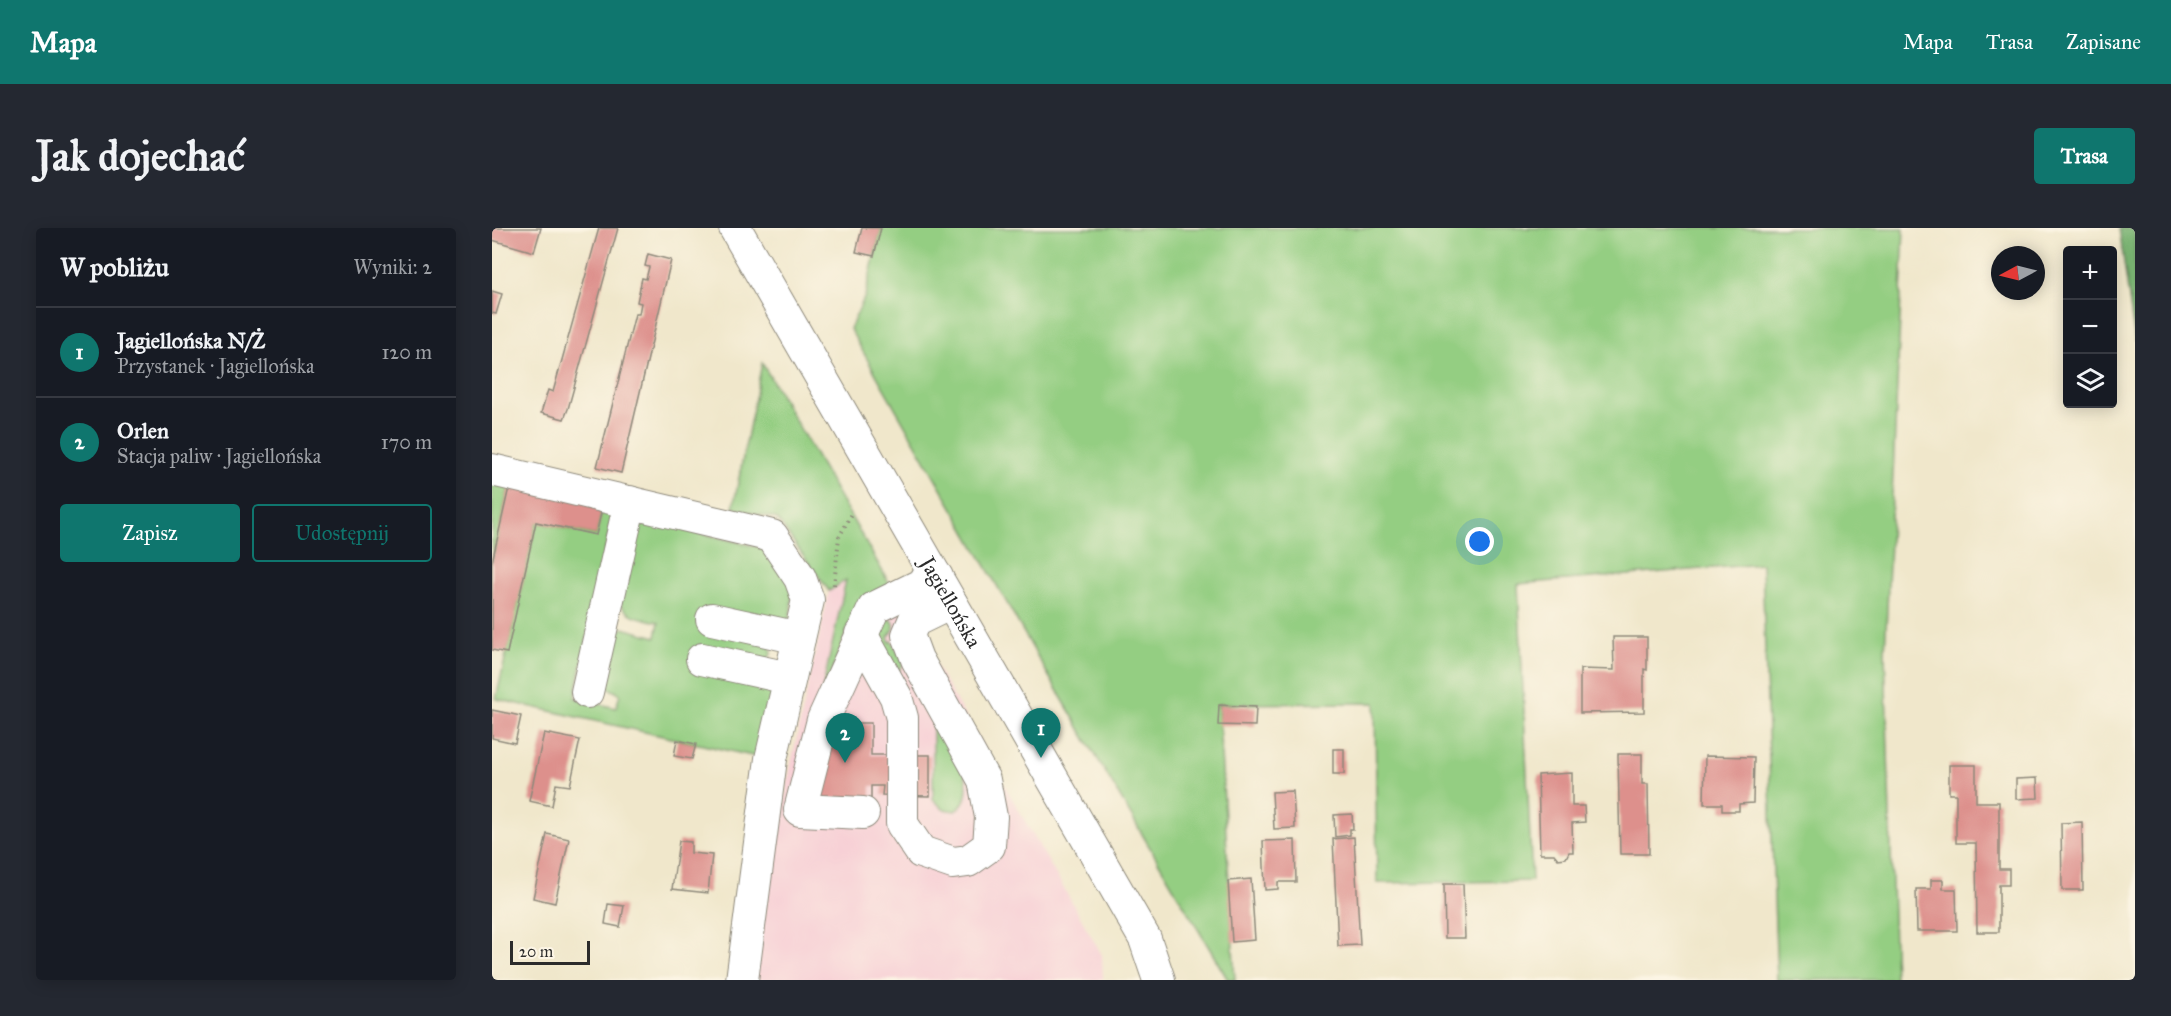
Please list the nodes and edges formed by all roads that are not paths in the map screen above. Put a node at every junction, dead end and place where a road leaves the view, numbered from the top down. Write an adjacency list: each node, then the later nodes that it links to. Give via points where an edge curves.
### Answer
1 (735, 228): 4 (street, Jagiellońska)
2 (492, 470): 3 (street)
3 (630, 502): 7 (street, via 772,536 800,578 808,600); 11 (street)
4 (944, 590): 6 (street, via 874,608); 10 (street, via 912,623 908,635); 15 (street, Jagiellońska, via 1145,939)
5 (712, 619): 7 (street)
6 (861, 634): 12 (street); 13 (street, via 823,720 800,810)
7 (800, 638): 9 (street)
8 (702, 659): 9 (street)
9 (789, 678): 14 (street, via 771,759)
10 (930, 682): 12 (street); 12 (street, via 984,780 991,816 989,846 968,861 953,863 921,852 902,824 902,718)
11 (587, 692)
12 (896, 698)
13 (863, 813)
14 (742, 980)
15 (1159, 980)

